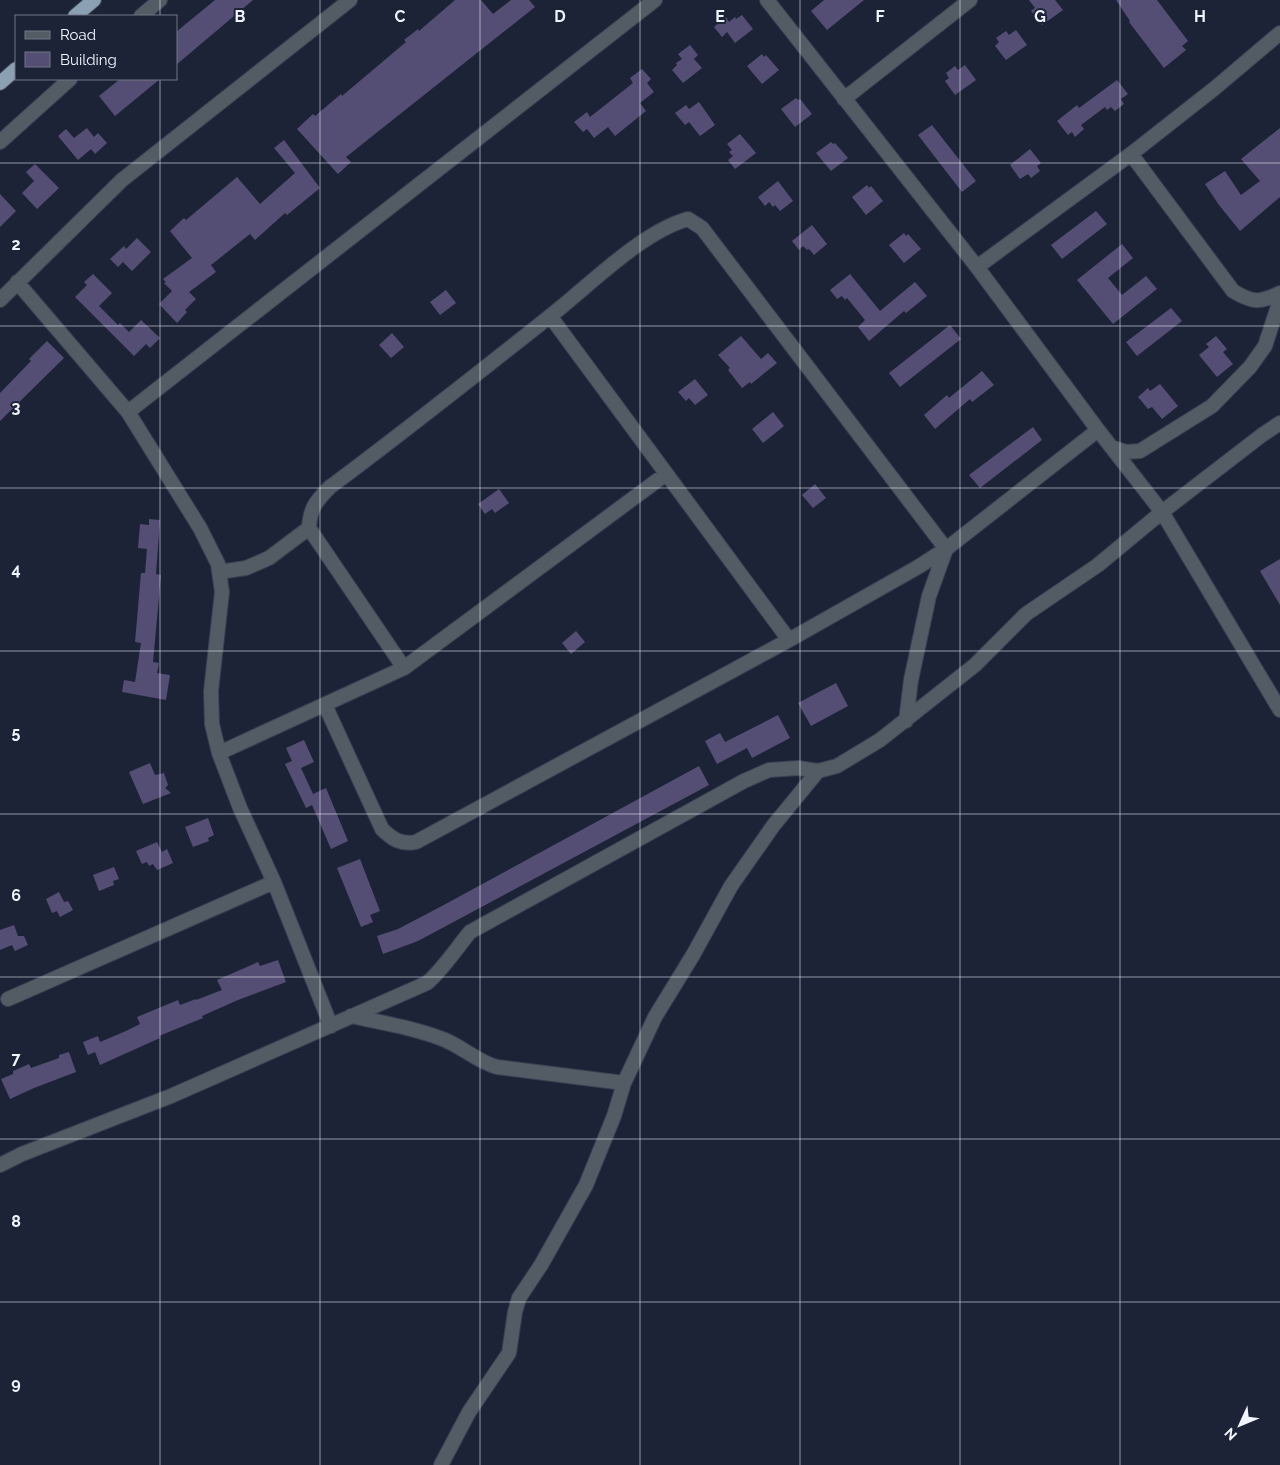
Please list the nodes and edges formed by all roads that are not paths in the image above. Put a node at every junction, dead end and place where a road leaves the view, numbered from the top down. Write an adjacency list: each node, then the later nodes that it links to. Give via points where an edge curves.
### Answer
1 (94, 0): 7 (highway)
2 (160, 0): 8 (street)
3 (350, 0): 17 (street, via 122,180)
4 (655, 0): 22 (street)
5 (767, 0): 13 (street)
6 (970, 0): 13 (street)
7 (76, 15)
8 (142, 15)
9 (1280, 33): 15 (street)
10 (15, 69): 12 (highway)
11 (69, 80): 14 (street)
12 (0, 83)
13 (844, 99): 16 (street)
14 (0, 142)
15 (1131, 154): 16 (street); 18 (street, via 1233,291 1249,300 1265,300)
16 (977, 267): 24 (street)
17 (17, 282): 19 (street); 22 (street)
18 (1280, 293)
19 (0, 300)
20 (1280, 300): 25 (street, via 1260,353 1250,368 1212,406 1140,451 1126,452)
21 (550, 316): 26 (street); 28 (street, via 330,487 316,501 310,514); 29 (street, via 652,235 688,219 702,228)
22 (128, 412): 30 (street, via 200,528)
23 (1280, 423): 27 (street)
24 (1098, 430): 25 (street); 29 (street)
25 (1111, 447): 27 (street)
26 (666, 474): 31 (street); 32 (street)
27 (1162, 512): 34 (street); 35 (street, via 1098,565 1026,614 975,665)
28 (310, 528): 30 (street, via 269,558 246,568); 32 (street)
29 (946, 549): 31 (street); 35 (street, via 929,596)
30 (219, 572): 36 (street, via 222,592 211,692 212,724)
31 (789, 640): 33 (street, via 408,844 391,839 382,829)
32 (404, 668): 33 (street)
33 (325, 705): 36 (street)
34 (1280, 710)
35 (906, 721): 37 (street, via 837,766)
36 (220, 753): 38 (street, via 240,808)
37 (818, 771): 40 (street, via 798,768 769,770 744,781 470,932 427,983); 42 (street, via 773,826 731,886 655,1017)
38 (274, 882): 39 (street); 41 (street)
39 (8, 999)
40 (351, 1016): 41 (street); 42 (street, via 441,1038 487,1064)
41 (331, 1026): 43 (street, via 171,1096)
42 (624, 1083): 44 (street, via 586,1185 519,1298 509,1353 469,1412)
43 (0, 1165)
44 (441, 1465)

